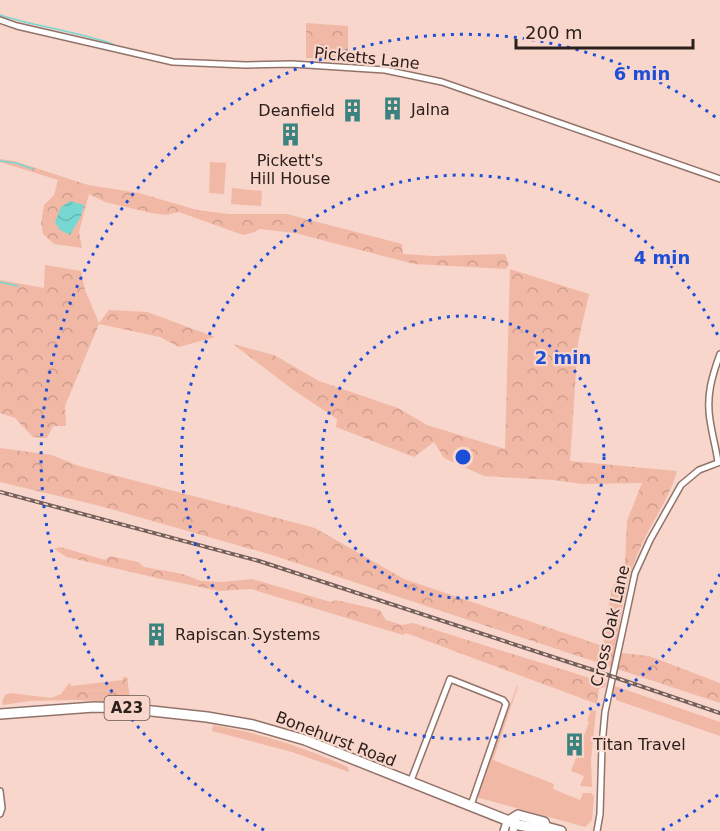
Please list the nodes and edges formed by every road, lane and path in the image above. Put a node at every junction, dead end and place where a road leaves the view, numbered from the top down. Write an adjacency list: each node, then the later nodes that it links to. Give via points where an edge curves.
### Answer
1 (0, 20): 2 (street, Picketts Lane, via 173,62 385,70 442,81)
2 (720, 178)
3 (720, 354): 4 (street, Cross Oak Lane, via 708,400)
4 (719, 462): 14 (street, Cross Oak Lane, via 699,471 678,488 635,573 605,712)
5 (0, 714): 6 (main road, Bonehurst Road / A23, via 94,707 224,720 305,740)
6 (410, 783): 8 (main road, Bonehurst Road / A23); 8 (street, via 450,679 506,704)
7 (0, 791): 9 (street)
8 (471, 806): 10 (main road, Bonehurst Road / A23)
9 (0, 814)
10 (510, 820): 11 (street); 12 (street); 13 (main road, Bonehurst Road / A23, via 525,827)
11 (504, 831)
12 (513, 831)
13 (561, 831)
14 (597, 831)

